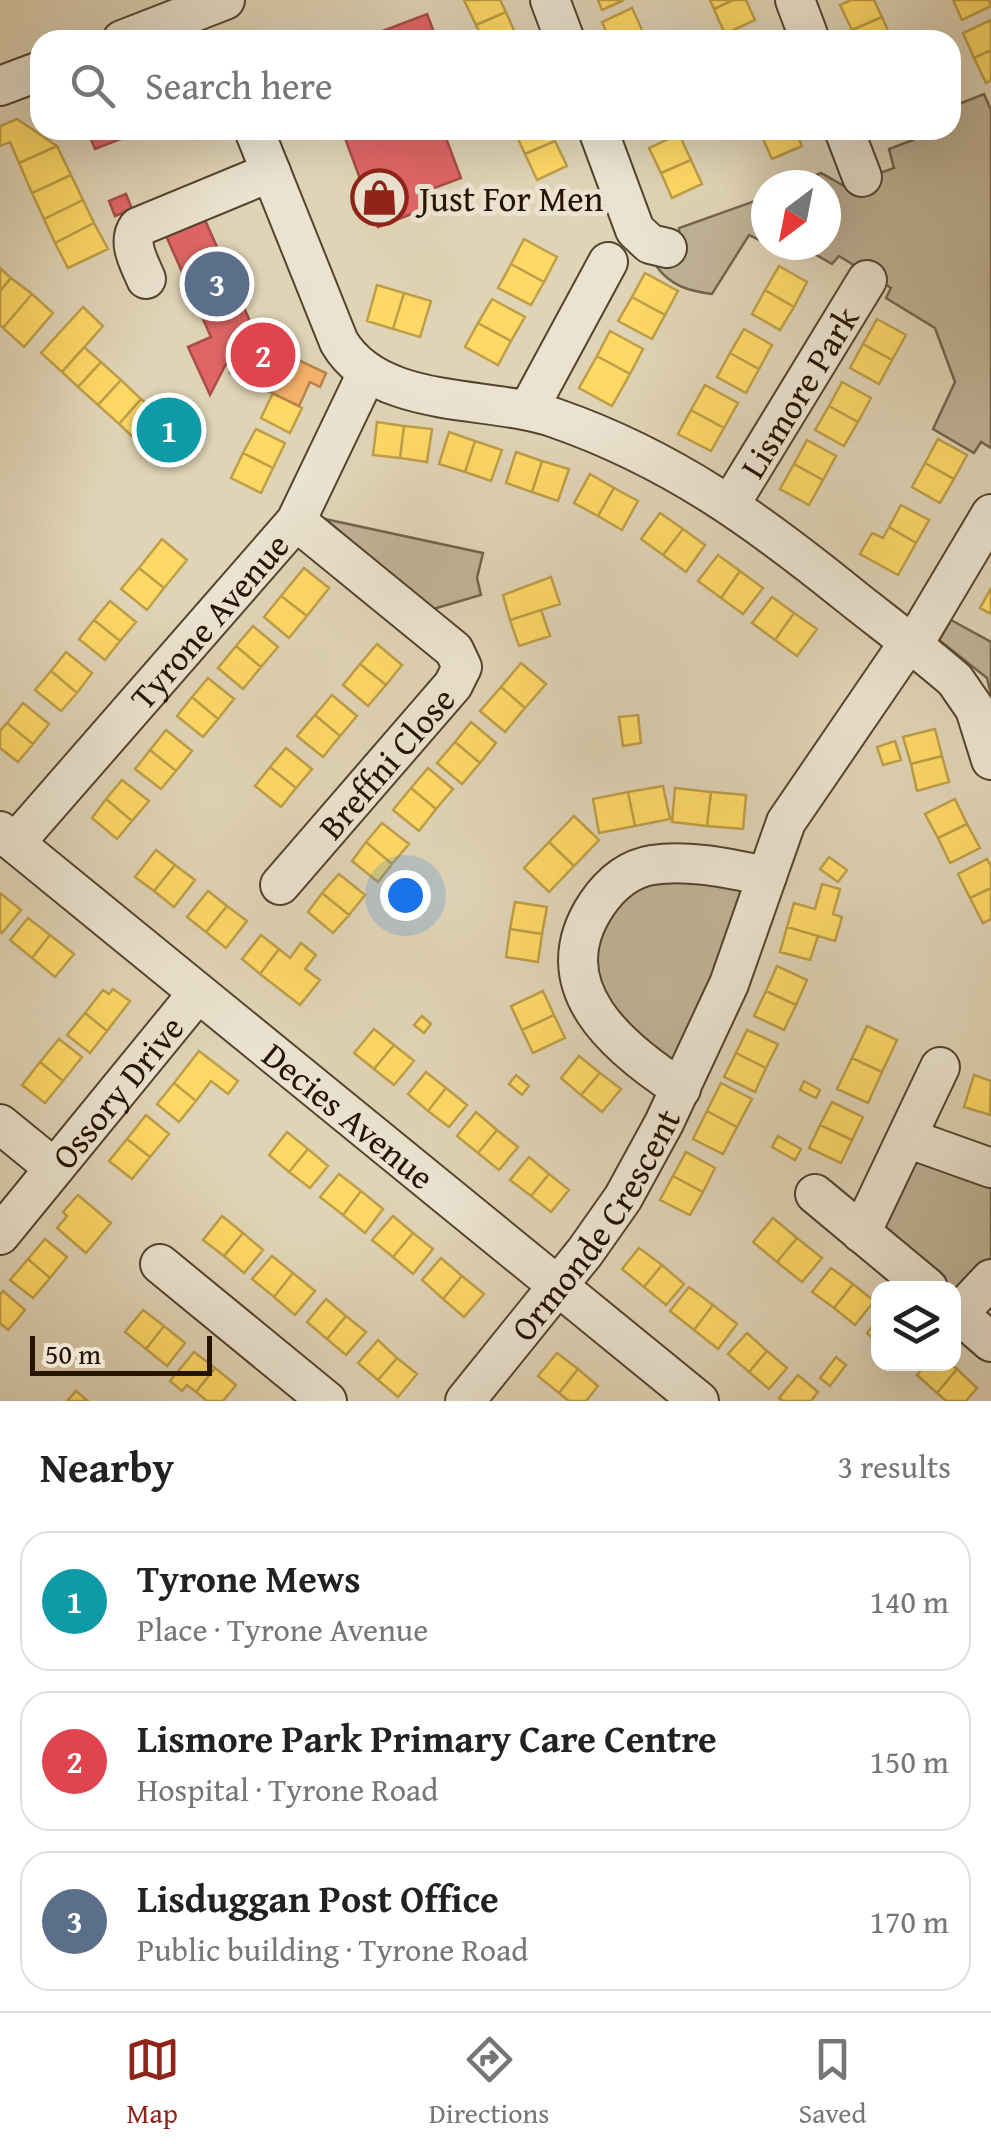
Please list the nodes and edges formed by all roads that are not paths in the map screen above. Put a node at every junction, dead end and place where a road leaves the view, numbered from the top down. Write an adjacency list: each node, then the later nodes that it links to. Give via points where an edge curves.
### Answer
1 (225, 0): 4 (street)
2 (550, 0): 6 (street)
3 (795, 0): 7 (street)
4 (188, 19): 5 (street)
5 (153, 30)
6 (561, 30)
7 (806, 30)
8 (30, 75): 9 (street)
9 (0, 86)
10 (258, 140): 13 (street)
11 (602, 140): 15 (street, via 636,230)
12 (848, 140): 14 (street)
13 (270, 172): 17 (street, via 138,226 133,246); 19 (street, via 339,342)
14 (862, 176)
15 (666, 248)
16 (608, 262): 20 (street)
17 (146, 279)
18 (867, 280): 21 (street, Lismore Park)
19 (367, 373): 20 (street, Lismore Park, via 424,394); 23 (street, Tyrone Avenue)
20 (528, 410): 21 (street, Lismore Park, via 624,445)
21 (730, 503): 24 (street, Lismore Park)
22 (991, 514): 24 (street)
23 (296, 521): 26 (street, Tyrone Avenue); 28 (street, Breffni Close, via 454,650 462,667)
24 (911, 644): 25 (street, Lismore Park, via 963,689); 27 (street, Ormonde Crescent, via 794,808)
25 (991, 760)
26 (8, 837): 29 (street, Decies Avenue)
27 (767, 876): 31 (street, Ormonde Crescent, via 740,958); 31 (street, Ormonde Crescent, via 651,865 613,884 587,921 579,970 589,1003 625,1049)
28 (280, 886)
29 (197, 994): 34 (street, Ossory Drive); 42 (street, Decies Avenue)
30 (940, 1067): 33 (street)
31 (680, 1089): 42 (street, Ormonde Crescent, via 623,1198)
32 (0, 1124): 34 (street)
33 (908, 1138): 35 (street); 37 (street)
34 (54, 1168): 38 (street, Ossory Drive)
35 (991, 1168)
36 (815, 1194): 37 (street)
37 (861, 1233): 41 (street)
38 (0, 1235)
39 (160, 1264): 46 (street)
40 (991, 1280): 43 (street)
41 (919, 1281)
42 (558, 1286): 47 (street, Ormonde Crescent); 48 (street, Decies Avenue)
43 (961, 1307)
44 (961, 1316): 45 (street)
45 (991, 1342)
46 (327, 1401)
47 (464, 1401)
48 (699, 1401)

